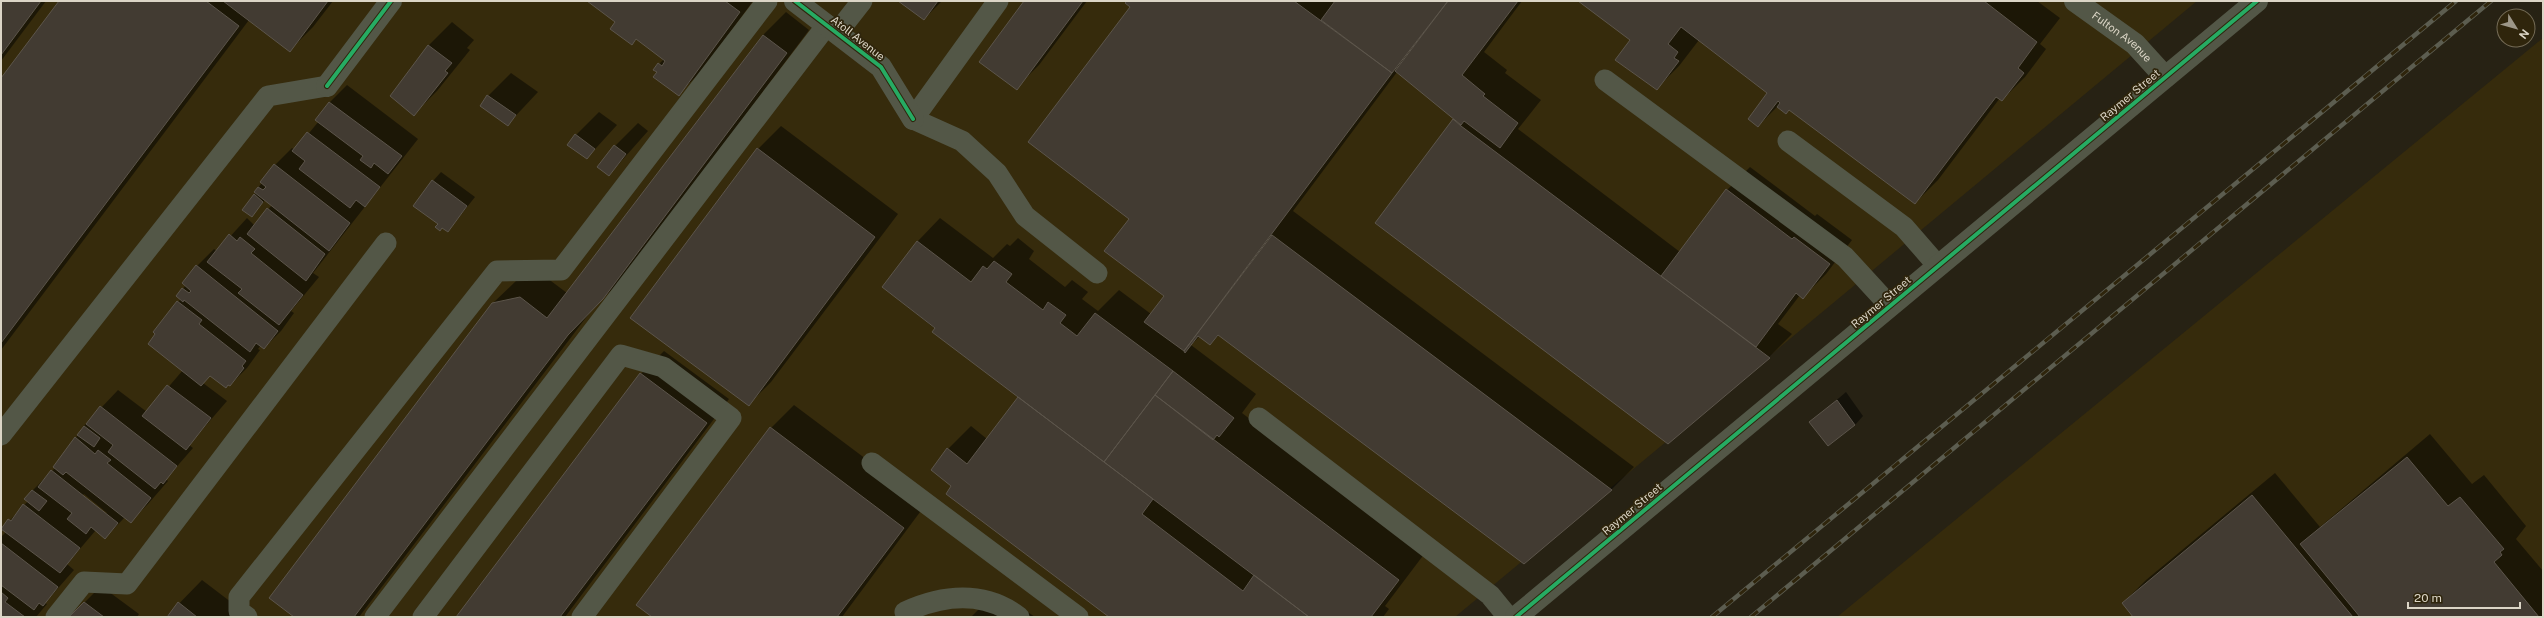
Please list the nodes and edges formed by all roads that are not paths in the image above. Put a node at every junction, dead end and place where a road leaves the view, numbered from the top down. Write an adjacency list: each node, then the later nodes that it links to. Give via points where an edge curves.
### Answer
1 (391, 1): 11 (street)
2 (767, 1): 23 (lane, via 561,270 497,271 239,597 239,611)
3 (795, 1): 8 (street, Atoll Avenue)
4 (862, 1): 8 (lane)
5 (998, 1): 12 (lane)
6 (2075, 1): 9 (street, Fulton Avenue, via 2135,44)
7 (2257, 1): 9 (street, Raymer Street)
8 (832, 29): 12 (street, Atoll Avenue, via 881,67); 24 (lane)
9 (2165, 77): 15 (street, Raymer Street)
10 (1605, 80): 17 (lane, via 1845,257)
11 (327, 86): 19 (lane, via 268,96)
12 (913, 119): 16 (lane, via 962,141 997,173 1025,216)
13 (1788, 140): 15 (lane, via 1904,226)
14 (386, 243): 22 (lane, via 127,584 84,582)
15 (1938, 266): 17 (street, Raymer Street)
16 (1097, 273)
17 (1890, 306): 30 (street, Raymer Street)
18 (1259, 418): 29 (lane, via 1490,595)
19 (1, 435)
20 (872, 463): 28 (lane)
21 (905, 612): 27 (lane, via 929,601 960,597 985,600 1010,610)
22 (56, 617)
23 (247, 617)
24 (375, 617)
25 (423, 617): 26 (lane, via 621,355 663,367 730,418)
26 (582, 617)
27 (1019, 617)
28 (1078, 617)
29 (1508, 617)
30 (1516, 617)

